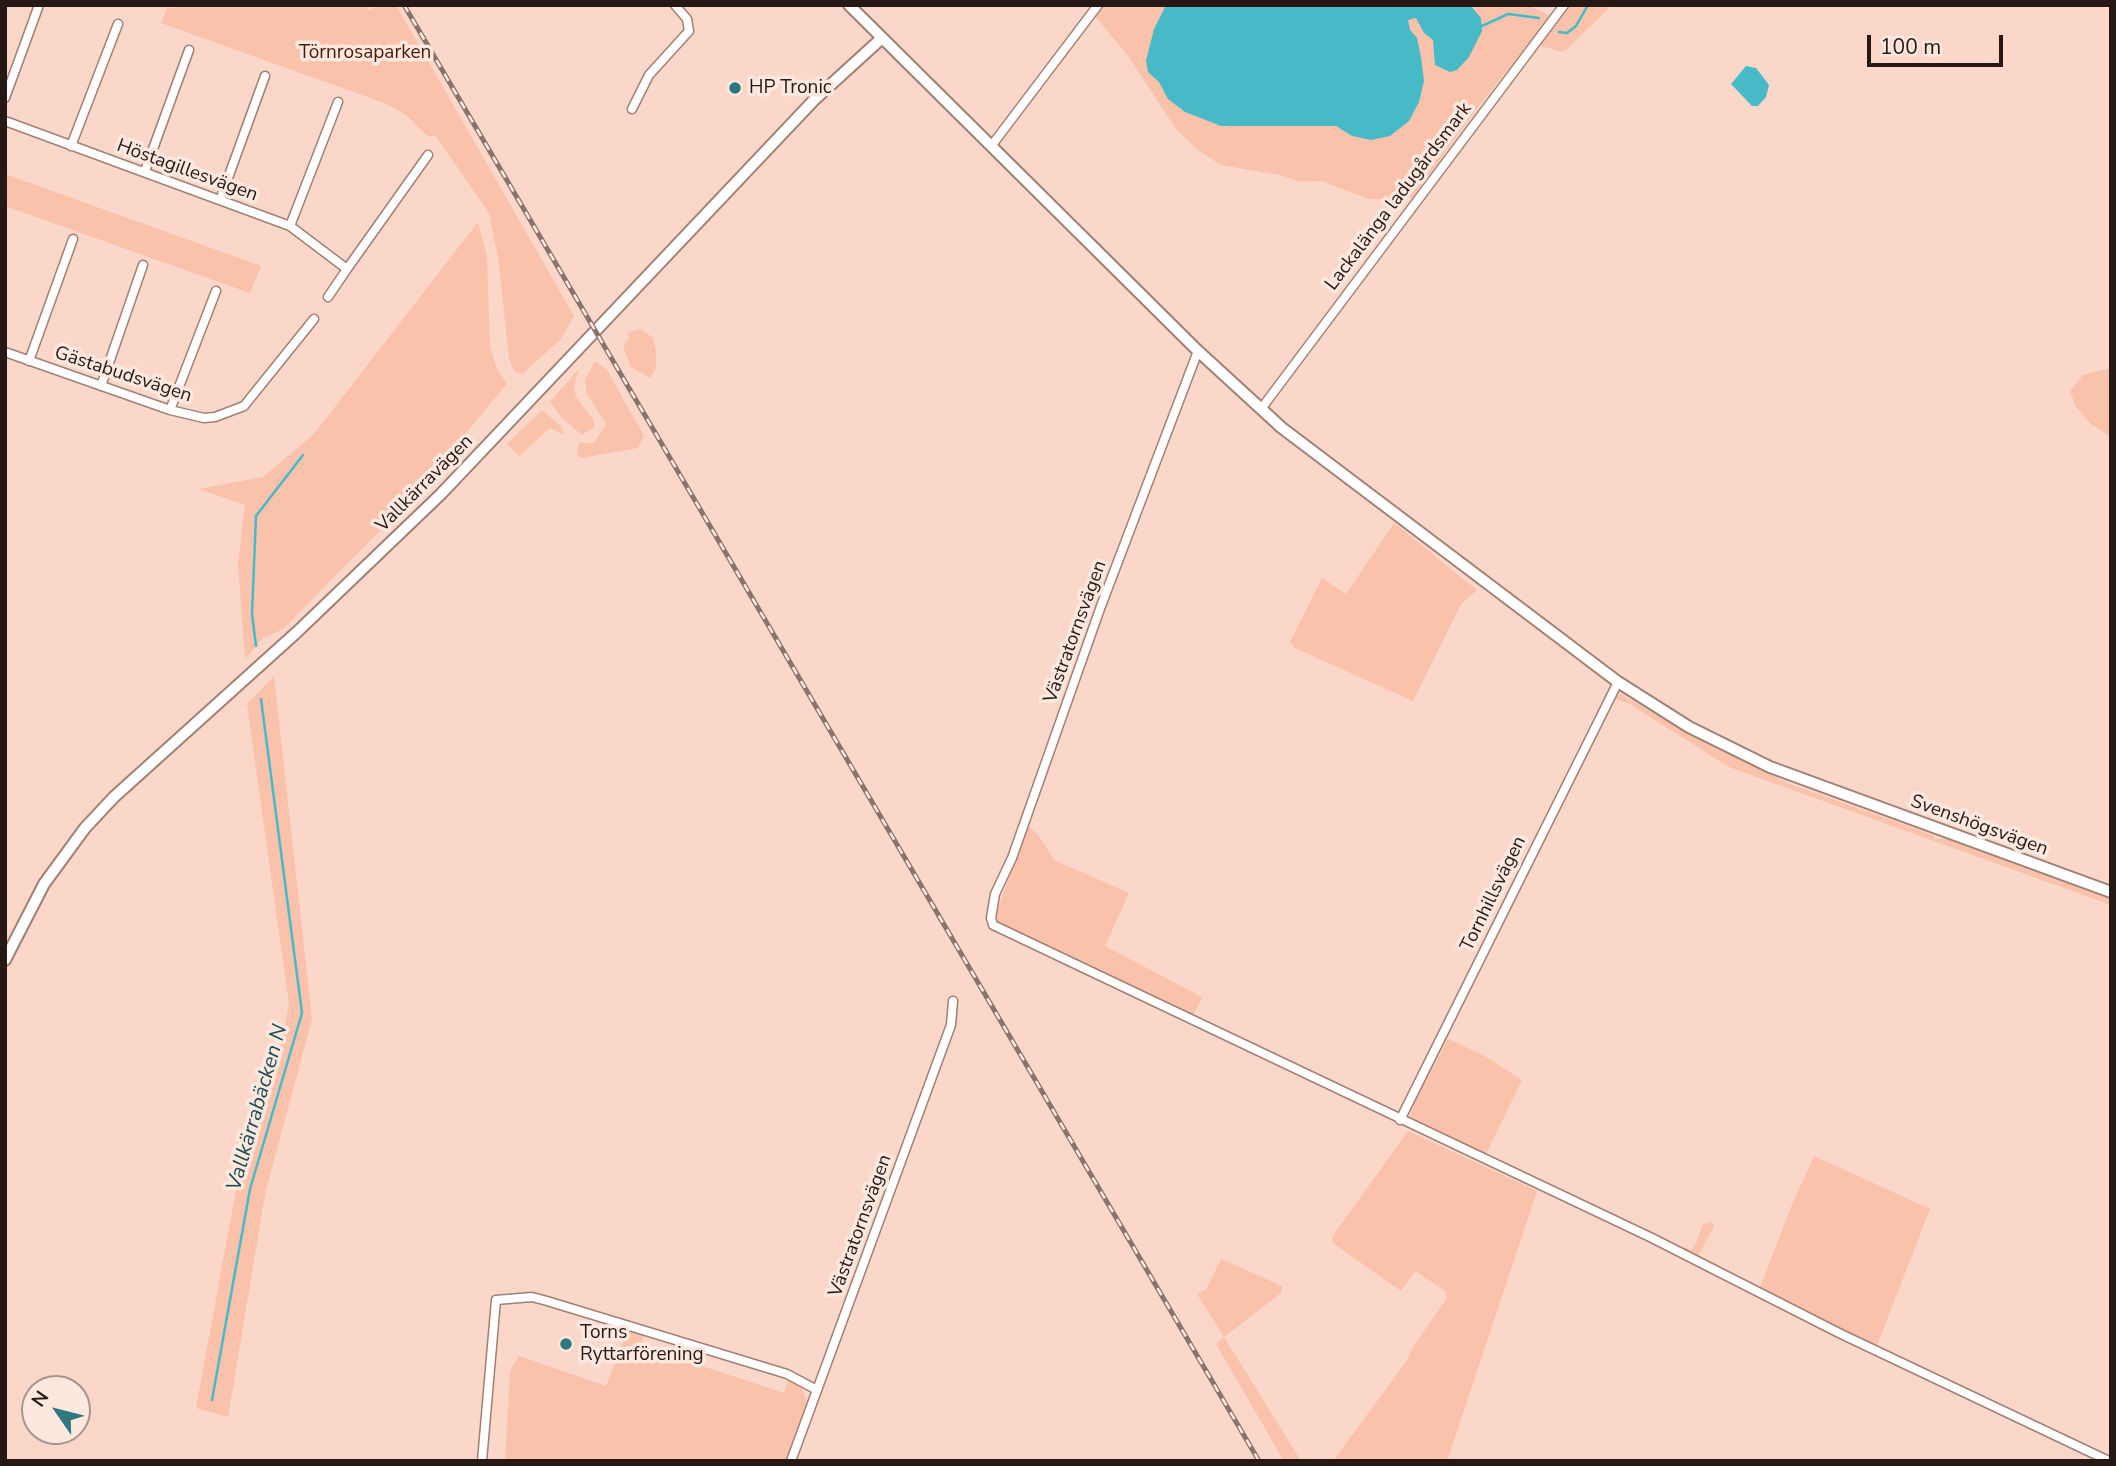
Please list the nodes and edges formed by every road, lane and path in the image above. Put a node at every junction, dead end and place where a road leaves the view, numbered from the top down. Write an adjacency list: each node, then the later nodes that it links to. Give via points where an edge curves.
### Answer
1 (39, 5): 10 (street)
2 (675, 5): 12 (street, via 687,19 689,31 649,75)
3 (849, 5): 7 (main road, Svenshögsvägen)
4 (1098, 5): 14 (street)
5 (1564, 5): 30 (street, Lackalänga ladugårdsmark)
6 (118, 24): 15 (street)
7 (882, 38): 14 (main road, Svenshögsvägen); 34 (main road, Vallkärravägen, via 814,99 441,494 287,642 114,797 44,884)
8 (189, 50): 17 (street)
9 (265, 76): 18 (street)
10 (5, 99)
11 (338, 102): 19 (street)
12 (632, 109)
13 (5, 121): 15 (street, Höstagillesvägen)
14 (992, 145): 26 (main road, Svenshögsvägen)
15 (72, 146): 17 (street, Höstagillesvägen)
16 (428, 155): 22 (street)
17 (145, 171): 18 (street, Höstagillesvägen)
18 (220, 200): 19 (street, Höstagillesvägen)
19 (290, 226): 22 (street, Höstagillesvägen)
20 (73, 239): 28 (street)
21 (143, 265): 29 (street)
22 (347, 269): 24 (street)
23 (216, 291): 31 (street)
24 (328, 297)
25 (314, 319): 31 (street, Gästabudsvägen, via 244,406 204,418)
26 (1198, 351): 30 (main road, Svenshögsvägen); 36 (street, Västratornsvägen, via 995,894 991,918 993,925)
27 (5, 352): 28 (street, Gästabudsvägen)
28 (29, 360): 29 (street, Gästabudsvägen)
29 (101, 386): 31 (street, Gästabudsvägen)
30 (1261, 409): 32 (main road, Svenshögsvägen)
31 (170, 410)
32 (1618, 682): 33 (main road, Svenshögsvägen, via 1725,747); 36 (street, Tornhillsvägen)
33 (2111, 892)
34 (5, 960)
35 (953, 1001): 37 (street, Västratornsvägen, via 951,1026)
36 (1401, 1120): 40 (street)
37 (817, 1390): 38 (street, via 787,1374 547,1300 496,1300); 39 (street, Västratornsvägen)
38 (482, 1461)
39 (791, 1461)
40 (2109, 1461)

